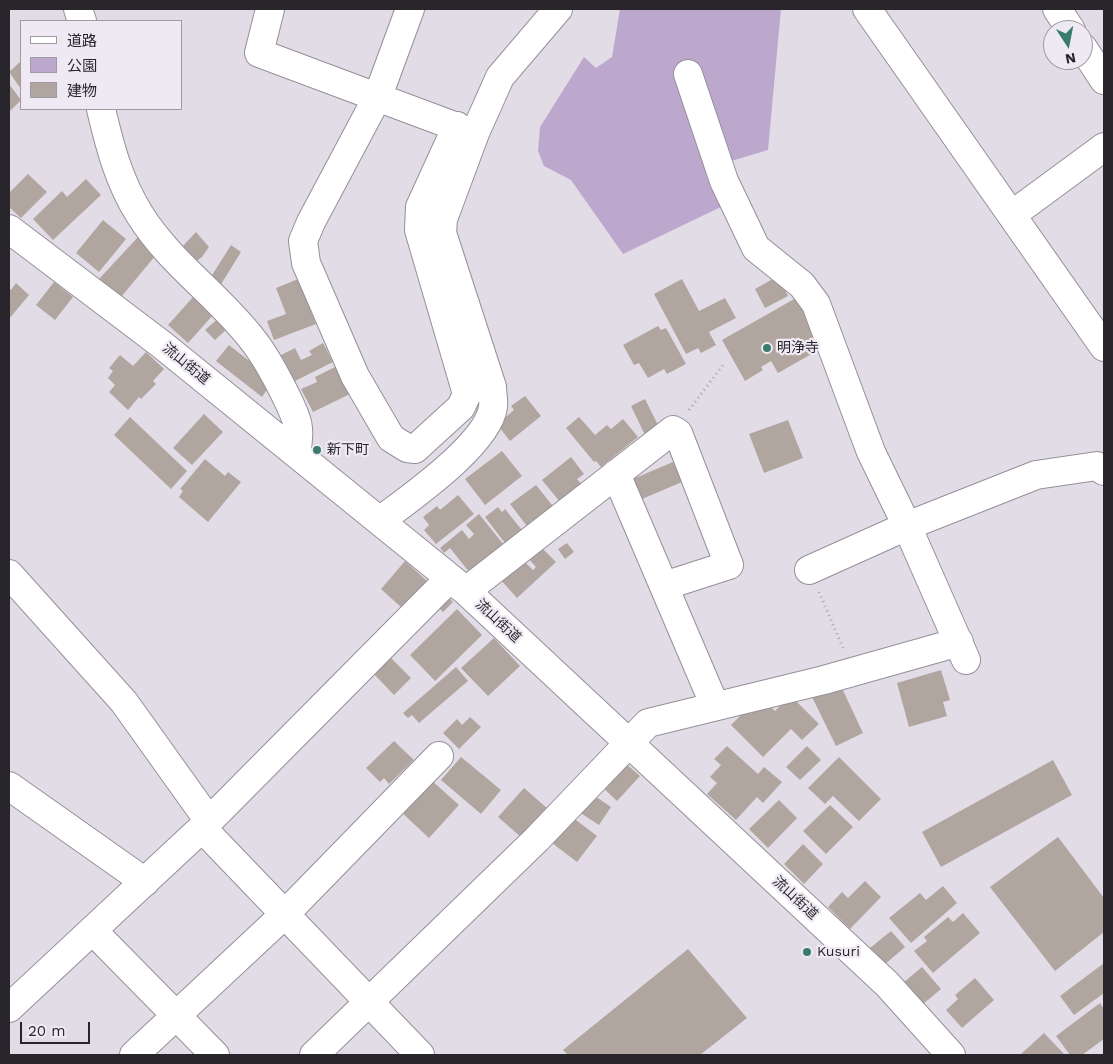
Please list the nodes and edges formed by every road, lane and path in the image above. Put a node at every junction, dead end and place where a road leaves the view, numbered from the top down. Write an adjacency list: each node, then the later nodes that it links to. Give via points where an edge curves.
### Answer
1 (270, 9): 10 (street, via 259,53)
2 (410, 9): 10 (street)
3 (558, 9): 12 (street, via 500,77)
4 (867, 9): 14 (street)
5 (1057, 9): 6 (street)
6 (1064, 20)
7 (1093, 63): 9 (street)
8 (688, 74): 23 (street, via 724,181 756,248 802,285 816,304 868,445)
9 (1104, 80)
10 (378, 96): 12 (street); 12 (street, via 303,241 306,263 355,376 391,438 407,448 416,449 461,407 467,394 420,230 420,207)
11 (101, 110): 19 (street, via 117,173 140,216 176,261 253,339 281,385 298,421 300,434)
12 (466, 130): 22 (street, via 442,233 492,387 493,407 483,431 456,459)
13 (1104, 147): 14 (street)
14 (1013, 214): 16 (street)
15 (9, 229): 19 (street, 流山街道)
16 (1104, 346)
17 (724, 365): 18 (path)
18 (673, 430): 21 (street); 27 (street, via 678,433 729,564)
19 (296, 452): 22 (street, 流山街道)
20 (1104, 471): 23 (street, via 1097,466 1036,475)
21 (616, 474): 26 (street); 27 (street)
22 (381, 520): 26 (street, 流山街道)
23 (907, 526): 24 (street); 28 (street, via 962,651)
24 (809, 570): 28 (path)
25 (9, 574): 33 (street, via 124,702)
26 (458, 585): 30 (street, 流山街道); 33 (street)
27 (664, 586): 29 (street)
28 (854, 672): 29 (street)
29 (715, 706): 30 (street, via 648,723)
30 (628, 742): 37 (street, via 537,839); 44 (street, 流山街道, via 887,984)
31 (439, 756): 35 (street)
32 (9, 786): 34 (street)
33 (206, 824): 34 (street); 35 (street)
34 (146, 882): 36 (street)
35 (286, 913): 37 (street); 39 (street)
36 (93, 932): 38 (street); 39 (street)
37 (369, 1000): 42 (street); 43 (street)
38 (9, 1008)
39 (178, 1016): 40 (street); 41 (street)
40 (134, 1055)
41 (215, 1055)
42 (314, 1055)
43 (420, 1055)
44 (951, 1055)

